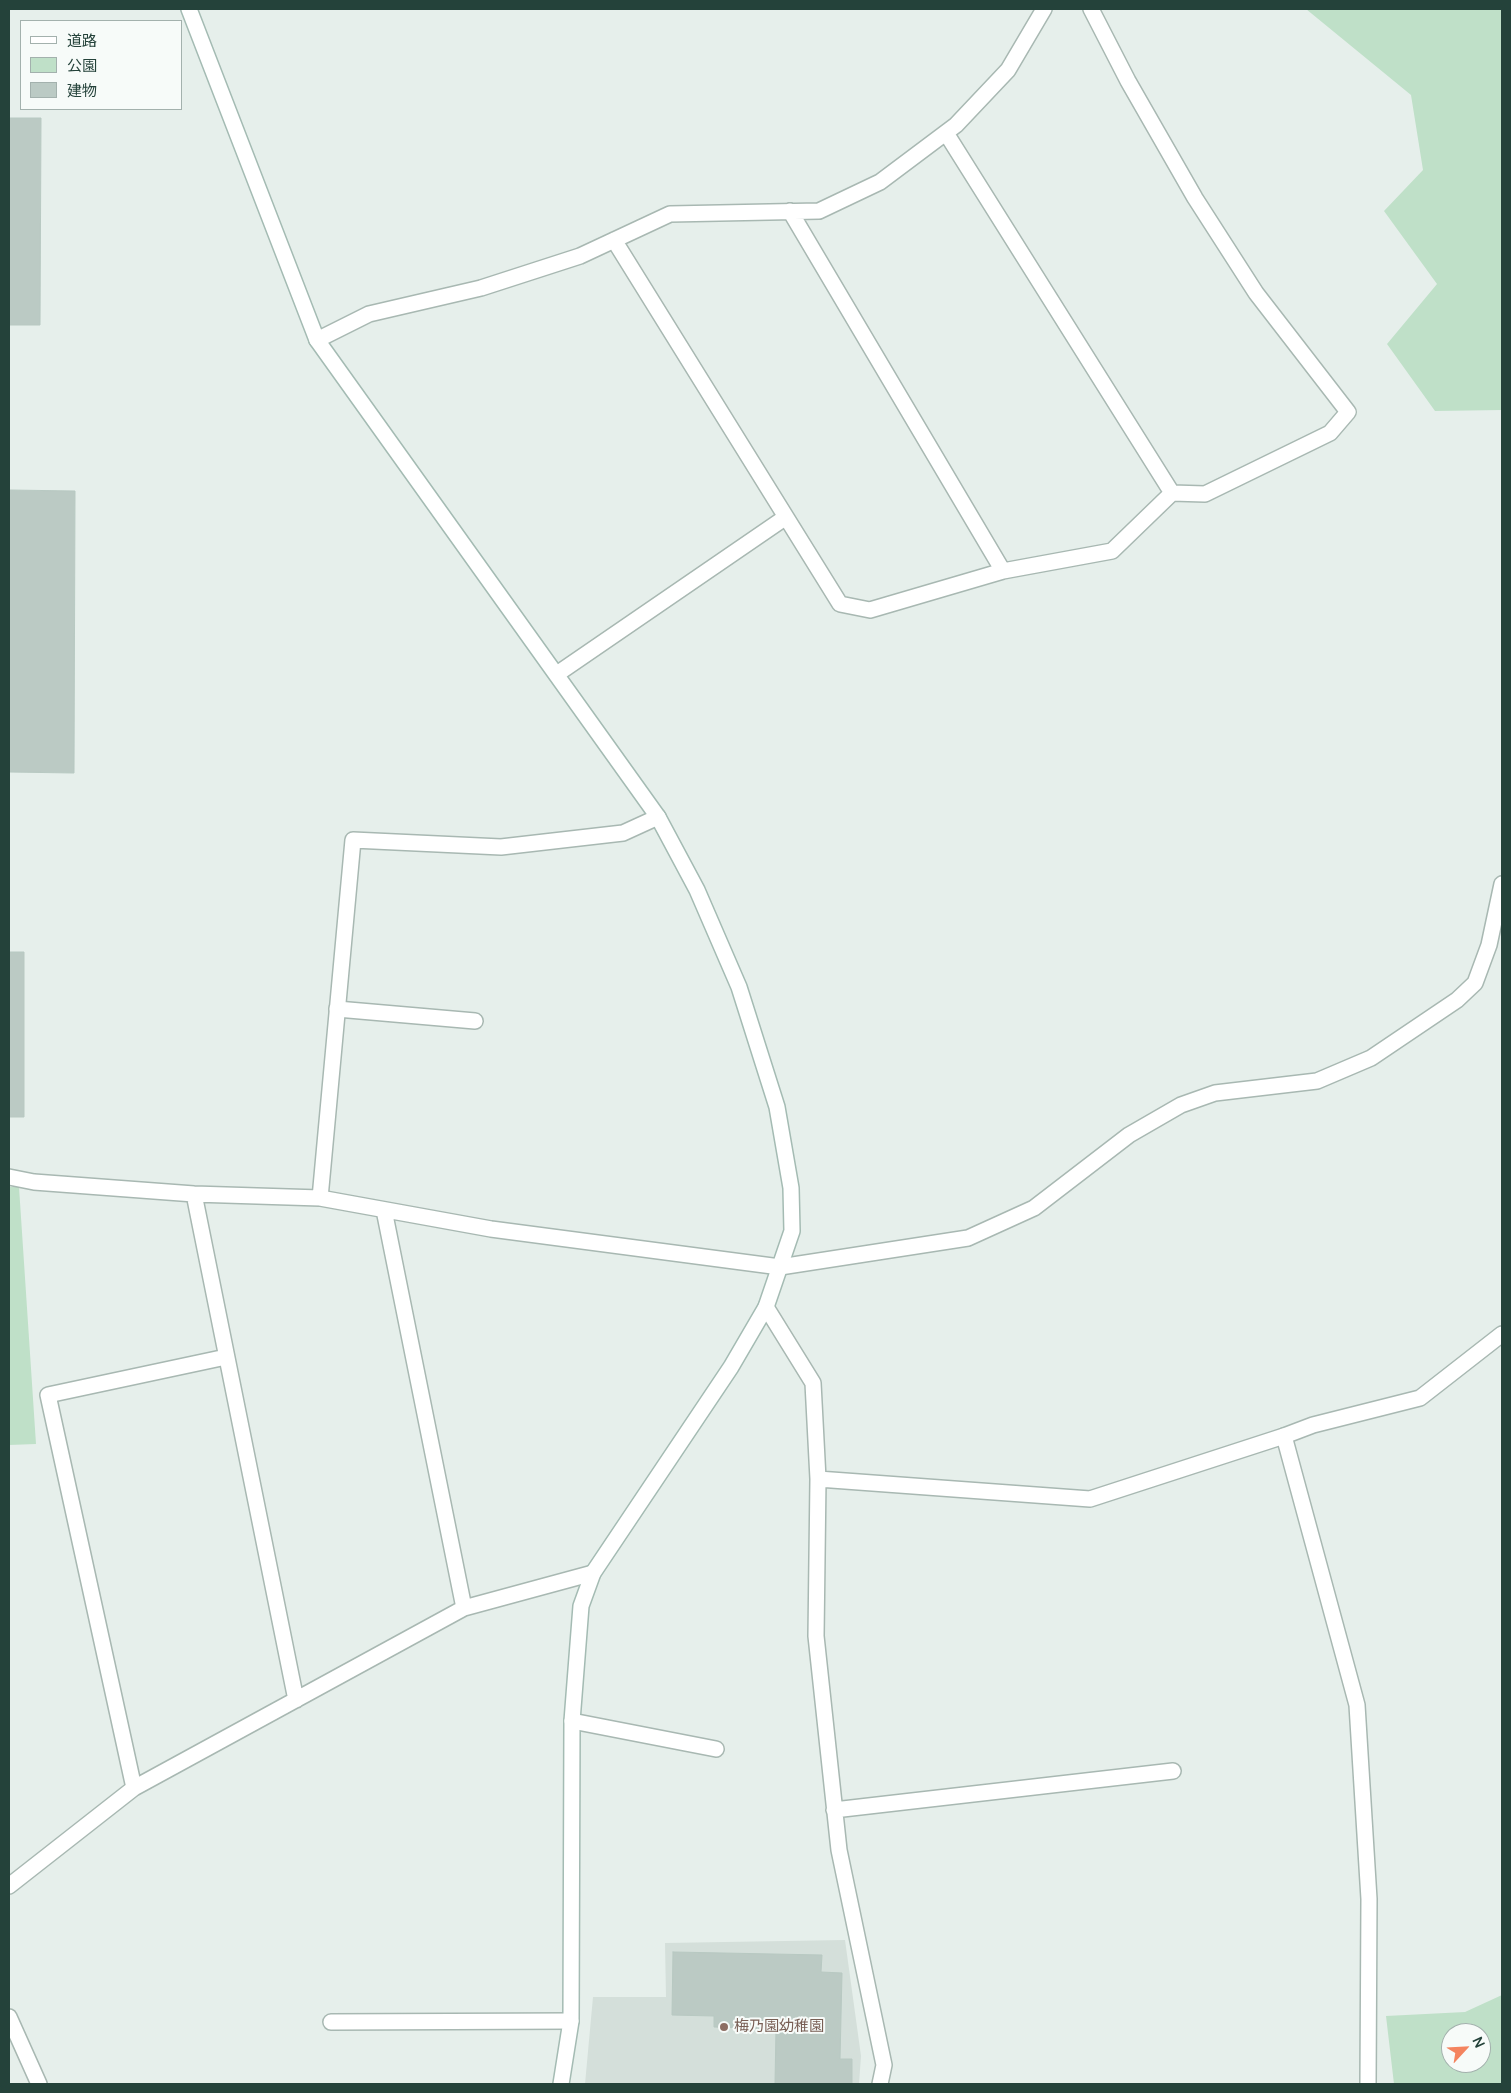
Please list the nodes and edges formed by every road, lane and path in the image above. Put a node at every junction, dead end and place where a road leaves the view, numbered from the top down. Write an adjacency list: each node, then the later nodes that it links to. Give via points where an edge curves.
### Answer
1 (189, 9): 7 (street)
2 (1044, 9): 4 (street, via 1008,70)
3 (1091, 9): 8 (street, via 1128,81 1205,214 1256,293 1348,412 1330,433 1205,494)
4 (946, 132): 5 (street, via 880,182 819,210); 8 (street)
5 (790, 211): 6 (street, via 670,214); 10 (street)
6 (614, 240): 7 (street, via 580,256 481,288 369,314); 9 (street)
7 (317, 340): 11 (street)
8 (1172, 493): 10 (street, via 1112,551)
9 (786, 517): 10 (street, via 840,604 870,610); 11 (street)
10 (1003, 571)
11 (558, 674): 12 (street)
12 (658, 817): 14 (street, via 623,833 501,847 353,840); 20 (street, via 697,890 739,987 776,1107 790,1188 792,1231)
13 (1502, 884): 20 (street, via 1489,945 1475,983 1457,1000 1371,1058 1317,1081 1215,1093 1181,1104 1129,1135 1034,1208 968,1238)
14 (338, 1009): 15 (street); 18 (street)
15 (475, 1021)
16 (9, 1177): 17 (street, via 34,1182)
17 (194, 1194): 18 (street); 23 (street)
18 (320, 1198): 19 (street)
19 (384, 1210): 20 (street, via 491,1229); 27 (street)
20 (780, 1267): 21 (street)
21 (766, 1307): 25 (street, via 814,1383); 26 (street, via 731,1367)
22 (1502, 1334): 24 (street, via 1420,1398 1313,1425)
23 (226, 1357): 28 (street); 32 (street, via 48,1395)
24 (1284, 1436): 25 (street, via 1090,1499); 41 (street, via 1357,1705 1369,1899)
25 (818, 1479): 33 (street, via 816,1636)
26 (593, 1573): 27 (street); 29 (street, via 581,1606)
27 (464, 1608): 28 (street)
28 (296, 1700): 32 (street)
29 (572, 1721): 30 (street); 37 (street)
30 (716, 1749)
31 (1173, 1771): 33 (street)
32 (134, 1788): 34 (street)
33 (834, 1810): 40 (street, via 839,1850 884,2065)
34 (9, 1886)
35 (9, 2016): 38 (street)
36 (330, 2022): 37 (street)
37 (571, 2022): 39 (street)
38 (39, 2084)
39 (561, 2084)
40 (880, 2084)
41 (1368, 2084)

